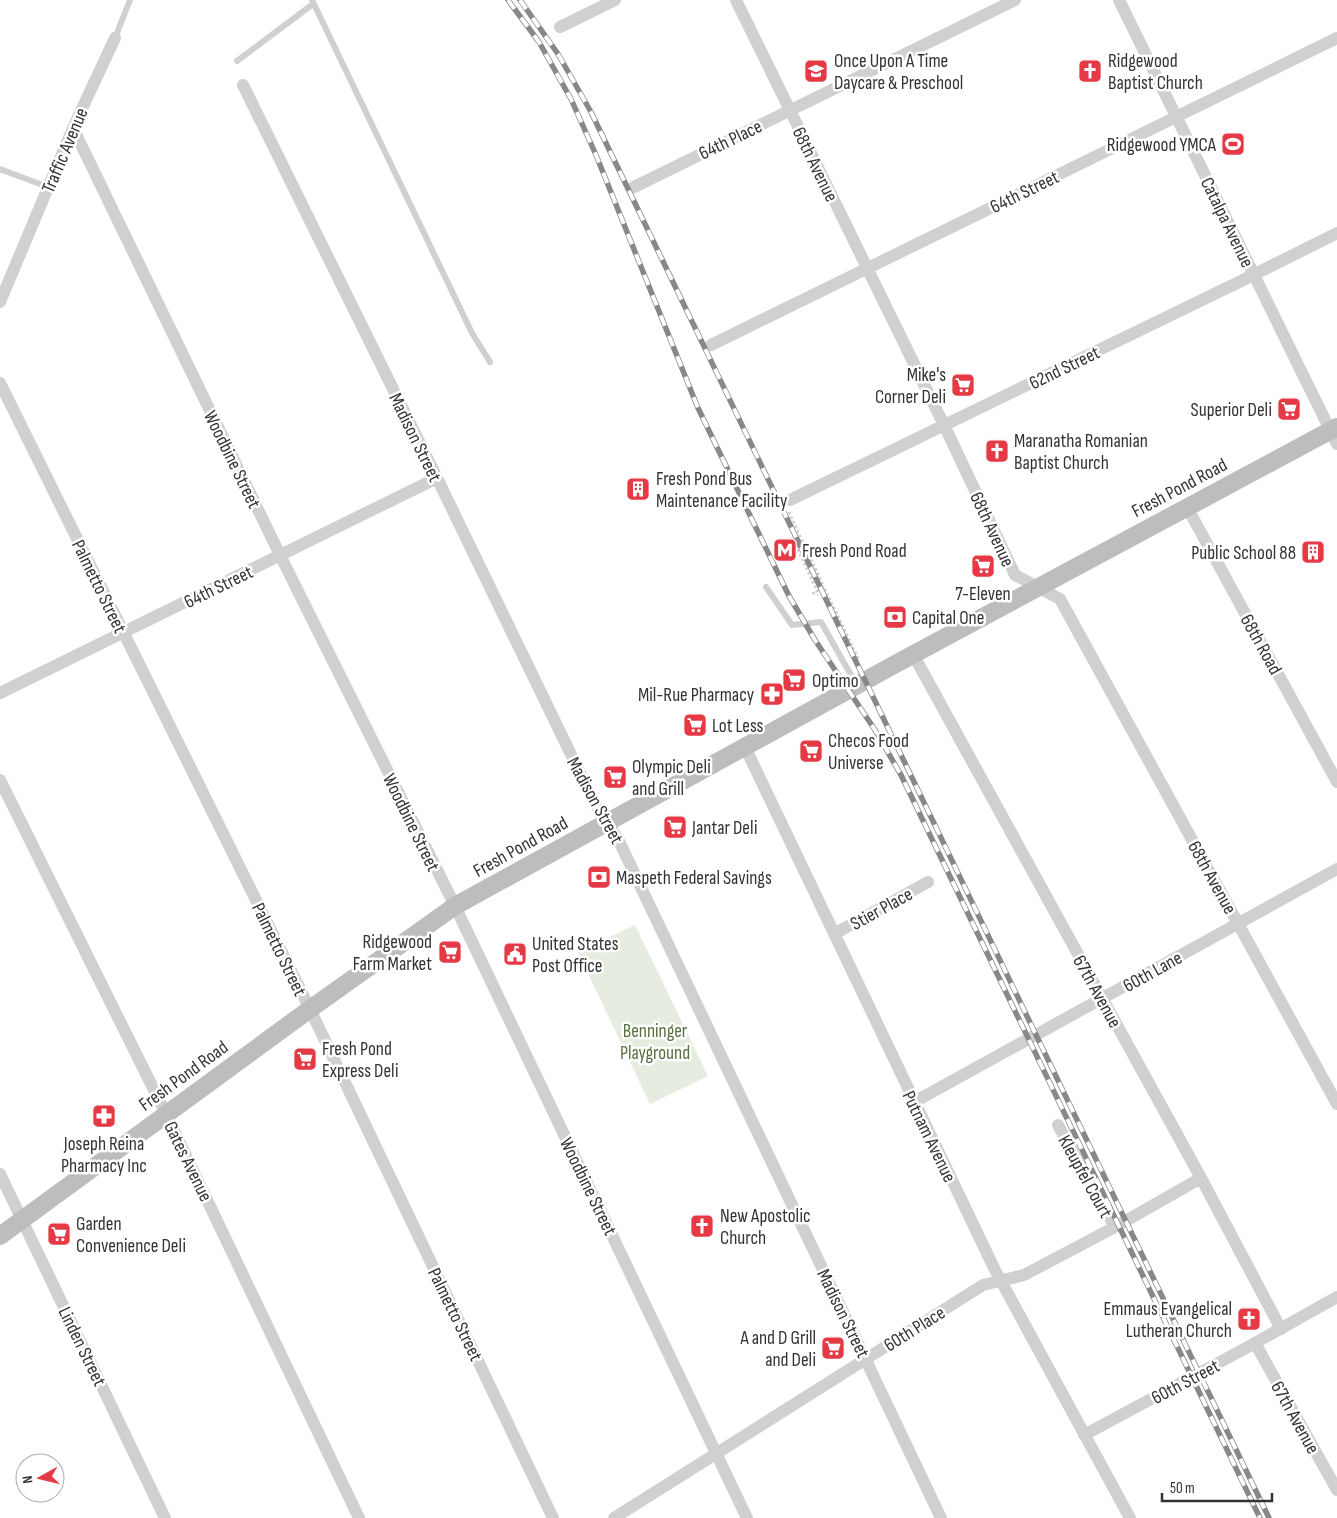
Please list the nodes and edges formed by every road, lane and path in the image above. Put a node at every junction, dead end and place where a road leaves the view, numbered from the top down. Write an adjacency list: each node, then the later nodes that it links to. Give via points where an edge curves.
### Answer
1 (130, 0): 8 (lane, Traffic Avenue)
2 (615, 0): 7 (street)
3 (736, 0): 12 (street, 68th Avenue)
4 (1015, 0): 12 (street, 64th Place)
5 (1119, 0): 13 (street, Catalpa Avenue)
6 (312, 2): 10 (lane); 23 (lane, via 472,333)
7 (560, 27)
8 (115, 38): 14 (street, Traffic Avenue)
9 (1337, 38): 13 (street, 64th Street)
10 (237, 61)
11 (243, 85): 27 (street, Madison Street)
12 (790, 110): 17 (street, 64th Place); 19 (street, 68th Avenue)
13 (1176, 117): 19 (street, 64th Street); 20 (street, Catalpa Avenue)
14 (72, 128): 16 (street, Traffic Avenue); 35 (street, Woodbine Street)
15 (0, 169): 16 (lane)
16 (48, 187): 21 (street, Traffic Avenue)
17 (634, 187)
18 (1337, 233): 20 (street, 62nd Street)
19 (867, 267): 22 (street, 64th Street); 25 (street, 68th Avenue)
20 (1253, 274): 25 (street, 62nd Street); 26 (street, Catalpa Avenue)
21 (0, 302)
22 (711, 345)
23 (490, 362)
24 (0, 383): 39 (street, Palmetto Street)
25 (944, 425): 29 (street, 62nd Street); 38 (street, 68th Avenue, via 1015,575)
26 (1335, 434): 30 (main road, Fresh Pond Road)
27 (437, 478): 35 (street, 64th Street); 47 (street, Madison Street)
28 (774, 503): 31 (path)
29 (789, 504): 33 (path)
30 (1187, 507): 38 (main road, Fresh Pond Road); 46 (street, 68th Road)
31 (776, 508)
32 (795, 514): 33 (path)
33 (790, 516): 34 (path)
34 (802, 540): 37 (path); 37 (path, via 795,544 817,591)
35 (280, 555): 39 (street, 64th Street); 50 (street, Woodbine Street)
36 (766, 587): 42 (lane, via 792,625 821,622)
37 (824, 587): 41 (path)
38 (1038, 588): 40 (main road, Fresh Pond Road); 51 (street, 68th Avenue, via 1060,598)
39 (123, 633): 43 (street, 64th Street); 54 (street, Palmetto Street)
40 (913, 654): 42 (main road, Fresh Pond Road); 53 (street, 67th Avenue)
41 (859, 660)
42 (857, 686): 44 (main road, Fresh Pond Road)
43 (0, 693)
44 (745, 747): 47 (main road, Fresh Pond Road); 52 (street, Putnam Avenue)
45 (0, 780): 57 (street, Gates Avenue)
46 (1337, 782)
47 (607, 822): 50 (main road, Fresh Pond Road); 68 (street, Madison Street, via 618,839)
48 (1337, 869): 51 (street, 60th Lane)
49 (928, 882): 52 (street, Stier Place)
50 (455, 906): 54 (main road, Fresh Pond Road); 70 (street, Woodbine Street)
51 (1238, 924): 53 (street, 60th Lane); 56 (street, 68th Avenue)
52 (834, 934): 55 (street, Putnam Avenue)
53 (1102, 998): 55 (street, 60th Lane); 60 (street, 67th Avenue)
54 (310, 1009): 57 (main road, Fresh Pond Road); 74 (street, Palmetto Street)
55 (914, 1102): 64 (street, Putnam Avenue)
56 (1337, 1104)
57 (166, 1114): 61 (main road, Fresh Pond Road); 73 (street, Gates Avenue)
58 (1058, 1125): 62 (street, Kleupfel Court)
59 (0, 1174): 61 (street, Linden Street)
60 (1201, 1178): 62 (street, 60th Place); 66 (street, 67th Avenue)
61 (22, 1219): 63 (main road, Fresh Pond Road); 72 (street, Linden Street)
62 (1115, 1228): 64 (street, 60th Place, via 1024,1275)
63 (0, 1236)
64 (1001, 1281): 68 (street, 60th Place, via 983,1285); 69 (street, Putnam Avenue)
65 (1337, 1297): 66 (street, 60th Street)
66 (1281, 1329): 67 (street, 60th Street)
67 (1255, 1343): 69 (street, 60th Street); 71 (street, 67th Avenue)
68 (866, 1358): 70 (street, 60th Place); 77 (street, Madison Street)
69 (1084, 1435): 78 (street, Putnam Avenue)
70 (716, 1453): 75 (street, 60th Place); 76 (street, Woodbine Street)
71 (1337, 1490)
72 (165, 1518)
73 (360, 1518)
74 (553, 1518)
75 (614, 1518)
76 (747, 1518)
77 (942, 1518)
78 (1130, 1518)

